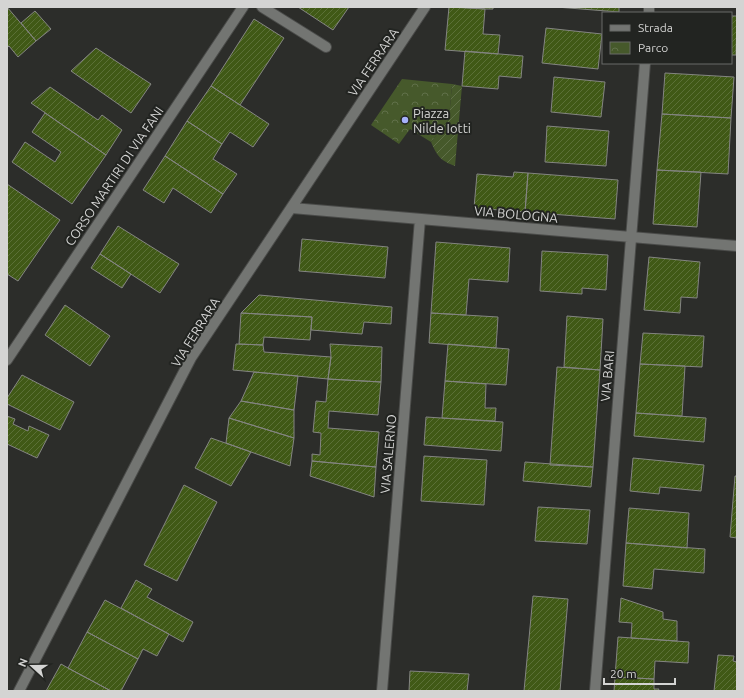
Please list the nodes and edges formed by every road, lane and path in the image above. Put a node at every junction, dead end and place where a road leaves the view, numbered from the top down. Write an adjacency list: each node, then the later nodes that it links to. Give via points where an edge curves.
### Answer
1 (243, 7): 10 (street, CORSO MARTIRI DI VIA FANI)
2 (262, 7): 4 (street)
3 (425, 7): 6 (street, VIA FERRARA)
4 (326, 47)
5 (645, 64): 8 (street, VIA BARI)
6 (292, 208): 7 (street, VIA BOLOGNA); 11 (street, VIA FERRARA, via 191,358)
7 (420, 219): 8 (street, VIA BOLOGNA); 12 (street, VIA SALERNO)
8 (631, 237): 9 (street, VIA BOLOGNA); 13 (street, VIA BARI)
9 (737, 246)
10 (7, 360)
11 (20, 691)
12 (382, 691)
13 (595, 691)

